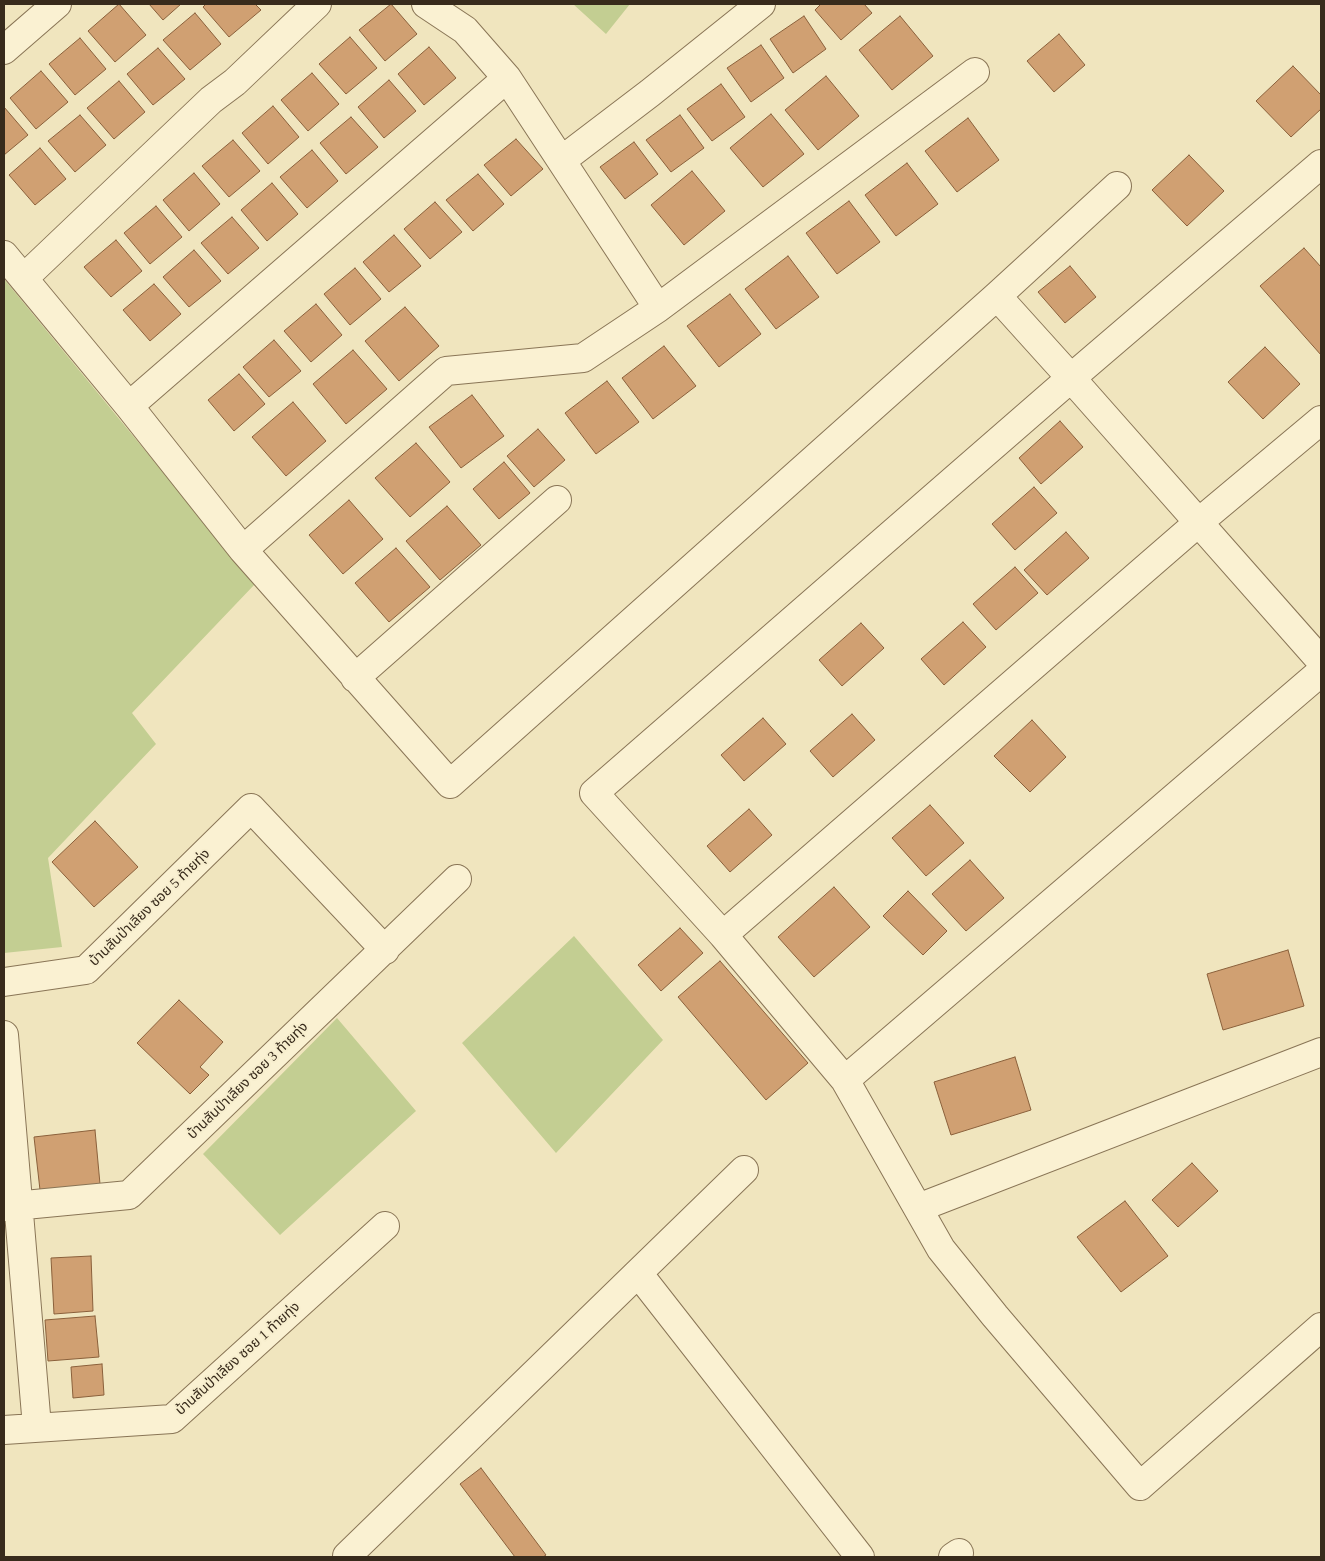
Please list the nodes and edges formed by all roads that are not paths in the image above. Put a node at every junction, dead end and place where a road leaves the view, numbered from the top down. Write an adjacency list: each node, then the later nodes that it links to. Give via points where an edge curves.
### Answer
1 (57, 4): 5 (street)
2 (317, 4): 12 (street)
3 (426, 4): 7 (street, via 465,30)
4 (761, 4): 8 (street)
5 (4, 50)
6 (975, 72): 14 (street)
7 (507, 78): 8 (street); 16 (street)
8 (562, 160): 14 (street)
9 (1321, 164): 15 (street)
10 (1117, 186): 13 (street)
11 (4, 255): 12 (street)
12 (24, 278): 16 (street)
13 (997, 296): 15 (street); 23 (street, via 450,784)
14 (658, 308): 20 (street, via 583,358 446,371)
15 (1071, 378): 19 (street); 25 (street, via 594,793)
16 (129, 406): 20 (street)
17 (1321, 420): 19 (street)
18 (557, 500): 23 (street)
19 (1199, 522): 21 (street); 25 (street)
20 (243, 550): 23 (street)
21 (1321, 662)
22 (1321, 672): 30 (street)
23 (355, 678)
24 (457, 879): 26 (street, บ้านสันป่าเลียง ซอย 3 ท้ายทุ่ง)
25 (723, 935): 30 (street)
26 (385, 950): 27 (street, บ้านสันป่าเลียง ซอย 5 ท้ายทุ่ง, via 251,808 86,970); 32 (street, บ้านสันป่าเลียง ซอย 3 ท้ายทุ่ง, via 129,1195)
27 (4, 982)
28 (4, 1034): 32 (street)
29 (1321, 1052): 33 (street)
30 (845, 1080): 33 (street)
31 (744, 1170): 35 (street)
32 (11, 1206): 37 (street)
33 (918, 1208): 36 (street, via 941,1249 1140,1486)
34 (385, 1226): 37 (street, บ้านสันป่าเลียง ซอย 1 ท้ายทุ่ง, via 172,1419)
35 (638, 1273): 39 (street); 40 (street)
36 (1321, 1327)
37 (37, 1427): 38 (street, บ้านสันป่าเลียง ซอย 1 ท้ายทุ่ง)
38 (4, 1430)
39 (347, 1557)
40 (860, 1557)

